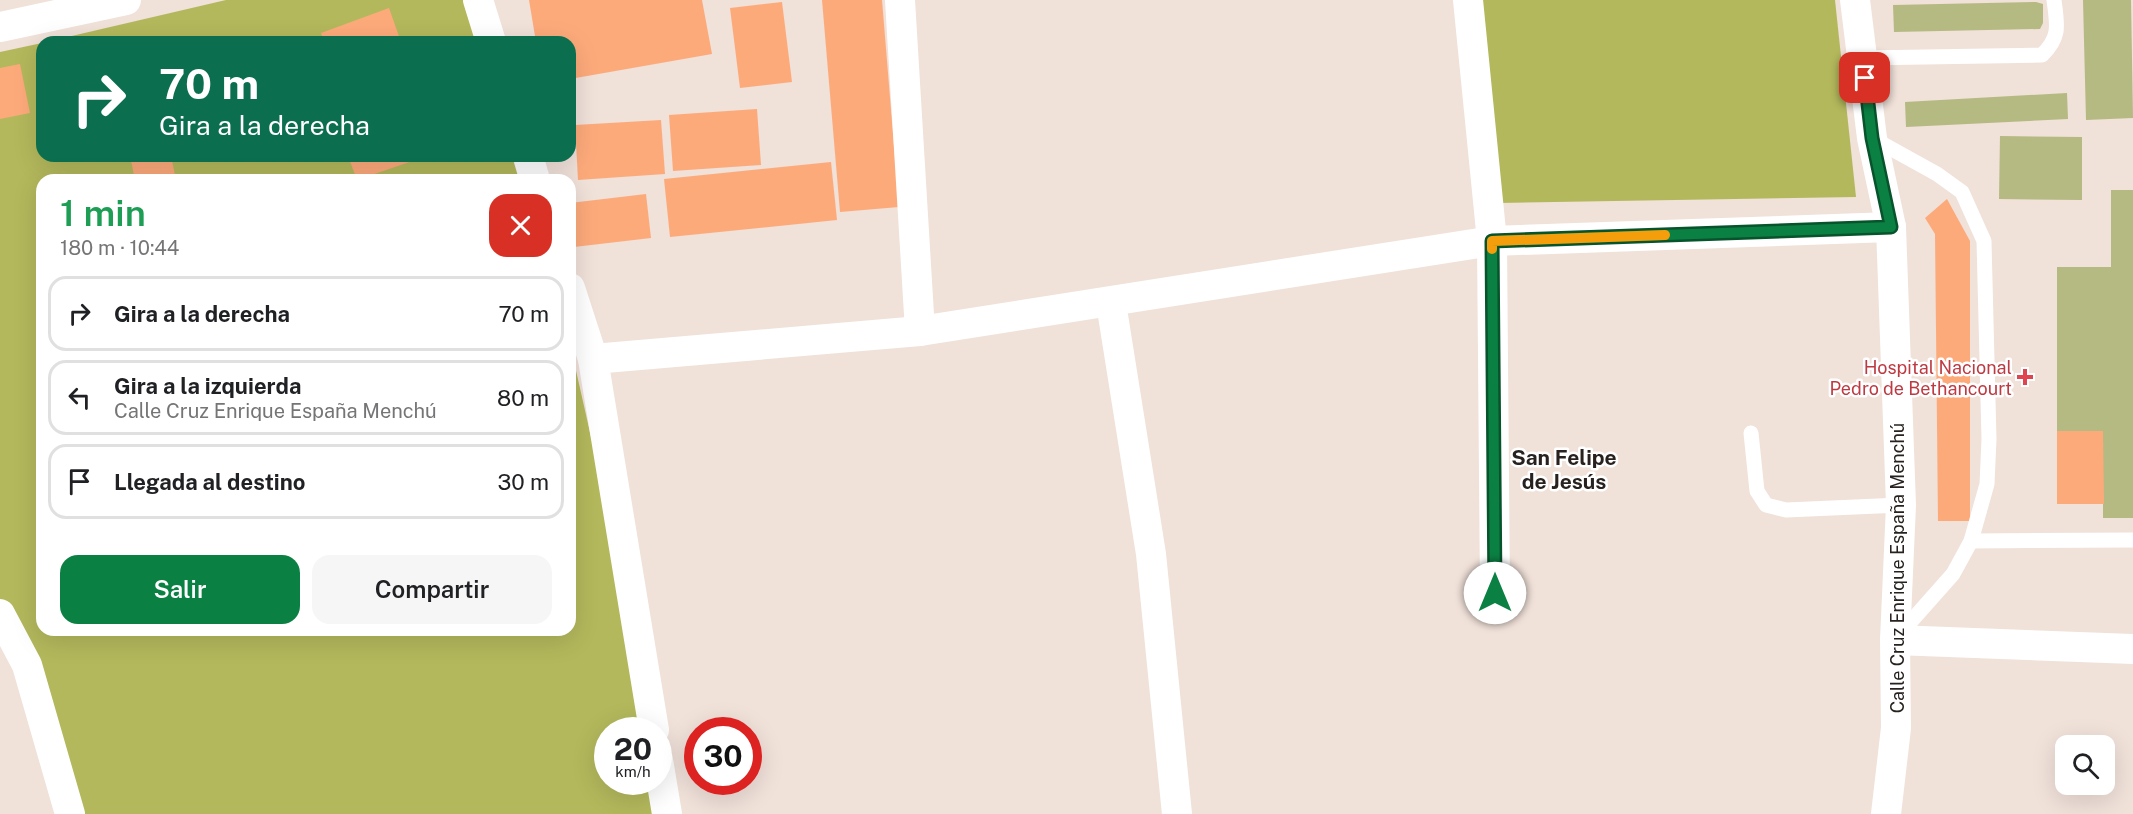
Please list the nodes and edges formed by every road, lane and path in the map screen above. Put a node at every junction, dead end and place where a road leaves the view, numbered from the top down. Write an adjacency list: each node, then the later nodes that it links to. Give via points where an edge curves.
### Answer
1 (126, 0): 7 (street)
2 (478, 0): 8 (street)
3 (900, 0): 15 (street)
4 (1468, 0): 12 (street)
5 (1855, 0): 9 (street, Calle Cruz Enrique España Menchú)
6 (2055, 0): 9 (lane, via 2054,44 2042,55)
7 (0, 27)
8 (489, 36)
9 (1863, 58): 10 (street, Calle Cruz Enrique España Menchú)
10 (1872, 138): 11 (street, Calle Cruz Enrique España Menchú); 20 (lane, via 1962,192 1984,241 1987,484)
11 (1891, 227): 12 (street); 18 (street, Calle Cruz Enrique España Menchú)
12 (1492, 241): 13 (street); 21 (street)
13 (1111, 303): 15 (street); 29 (street, via 1151,554)
14 (576, 307): 16 (street)
15 (920, 331): 16 (street)
16 (592, 359): 25 (street)
17 (1751, 433): 18 (lane, via 1757,491 1766,505 1786,510)
18 (1901, 505): 23 (street, Calle Cruz Enrique España Menchú)
19 (2133, 540): 20 (lane)
20 (1971, 541): 23 (lane, via 1953,574)
21 (1495, 593)
22 (0, 614): 27 (street, via 27,665)
23 (1895, 640): 24 (street); 30 (street, Calle Cruz Enrique España Menchú, via 1896,728)
24 (2133, 649)
25 (652, 717)
26 (664, 795): 28 (street)
27 (70, 814)
28 (667, 814)
29 (1177, 814)
30 (1886, 814)

